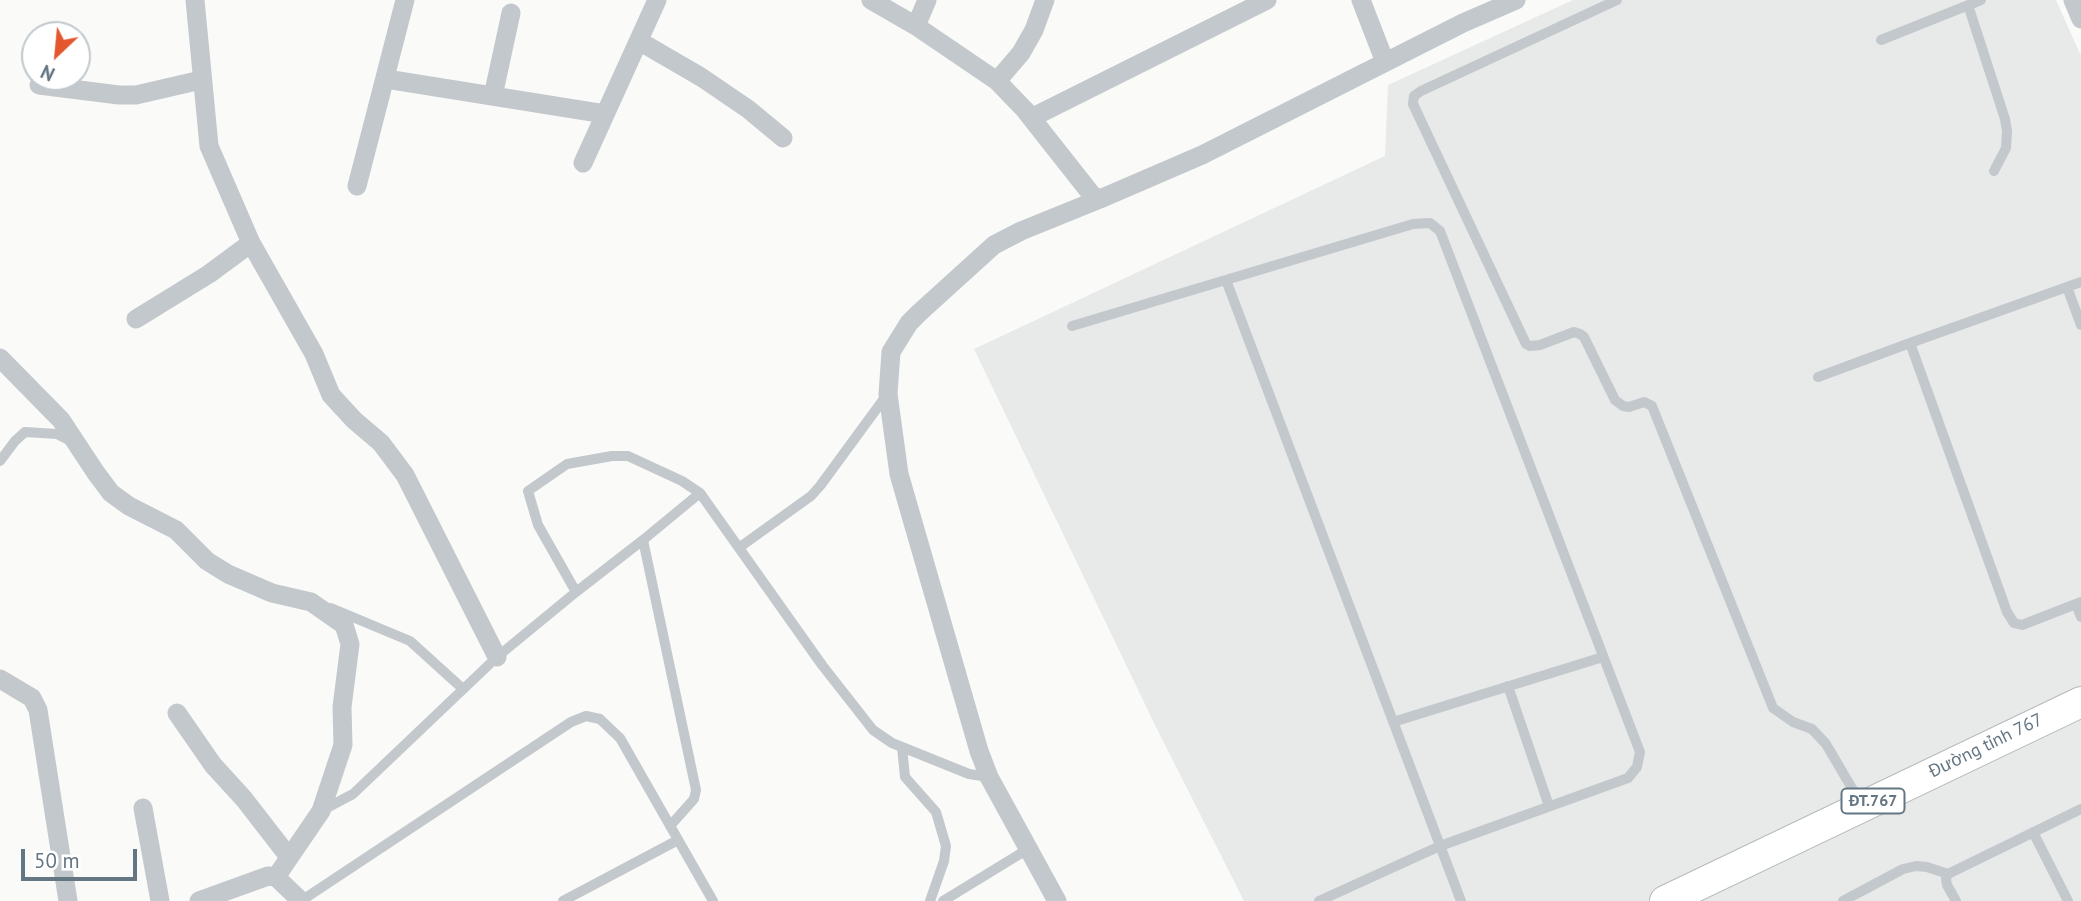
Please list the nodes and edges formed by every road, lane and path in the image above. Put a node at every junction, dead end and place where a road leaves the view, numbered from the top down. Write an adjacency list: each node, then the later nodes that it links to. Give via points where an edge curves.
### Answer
1 (195, 0): 22 (street)
2 (405, 0): 21 (street)
3 (657, 0): 19 (street)
4 (870, 0): 17 (street)
5 (927, 0): 17 (street)
6 (1045, 0): 23 (street, via 1021,53)
7 (1268, 0): 27 (street)
8 (1362, 0): 20 (street)
9 (1516, 0): 14 (street)
10 (1617, 0): 64 (lane, via 1421,91 1413,104 1526,344 1540,345 1574,332 1580,334 1618,403 1652,406 1773,708 1812,729 1826,744)
11 (1981, 0): 13 (lane)
12 (2073, 0): 16 (street)
13 (1968, 5): 18 (lane); 30 (lane, via 2005,118 2006,148)
14 (1483, 7): 20 (street)
15 (511, 13): 25 (street)
16 (2081, 19)
17 (916, 26): 23 (street)
18 (1881, 40)
19 (639, 41): 26 (street); 28 (street, via 701,77)
20 (1385, 62): 32 (street, via 1202,155)
21 (386, 79): 25 (street); 31 (street)
22 (201, 80): 24 (street, via 136,95); 33 (street, via 209,146)
23 (998, 82): 27 (street)
24 (87, 91)
25 (493, 96): 26 (street)
26 (605, 114): 29 (street)
27 (1031, 118): 32 (street)
28 (783, 138)
29 (583, 163)
30 (1994, 171)
31 (357, 186)
32 (1100, 199): 43 (street, via 994,245 919,313 891,352)
33 (251, 243): 37 (street); 53 (street, via 314,354 331,395 381,443 405,475)
34 (1226, 280): 39 (lane); 54 (lane, via 1413,224 1430,223 1440,231); 60 (lane)
35 (2081, 282): 36 (lane)
36 (2067, 287): 38 (lane); 40 (lane)
37 (136, 319)
38 (2081, 325)
39 (1072, 326)
40 (1910, 343): 42 (lane); 51 (lane, via 2014,623 2022,625)
41 (0, 358): 44 (street, via 61,420)
42 (1818, 377)
43 (888, 394): 48 (lane, via 816,491); 62 (street, via 899,474)
44 (78, 444): 45 (lane, via 57,434 25,432); 50 (street, via 111,493 176,530 207,561 272,593)
45 (0, 461)
46 (700, 493): 47 (lane); 48 (lane); 49 (lane, via 620,455 567,464 528,491 538,525)
47 (643, 540): 49 (lane); 68 (lane, via 696,790 694,799)
48 (740, 547): 61 (lane, via 865,722)
49 (576, 592): 53 (lane)
50 (311, 602): 57 (lane, via 410,641); 67 (street, via 344,625 350,644 342,707 343,745)
51 (2079, 603): 52 (lane)
52 (2081, 617)
53 (497, 657): 57 (lane)
54 (1603, 657): 56 (lane); 63 (lane, via 1640,752 1637,767 1628,778)
55 (0, 679): 76 (street, via 32,698 38,710)
56 (1508, 686): 60 (lane); 63 (lane)
57 (463, 689): 67 (lane, via 354,794)
58 (2081, 702): 64 (main road, Đường tỉnh 767 / ĐT.767)
59 (177, 713): 73 (street, via 213,765)
60 (1393, 722): 71 (lane)
61 (902, 747): 62 (lane, via 969,774); 82 (lane, via 905,777 936,812 946,846)
62 (989, 777): 72 (street)
63 (1549, 806): 71 (lane)
64 (1862, 806): 87 (main road, Đường tỉnh 767 / ĐT.767)
65 (143, 808): 77 (street)
66 (2081, 808): 69 (lane)
67 (321, 811): 73 (street)
68 (670, 826): 70 (lane); 79 (lane, via 620,738 600,719 586,716)
69 (2033, 832): 74 (lane); 90 (lane)
70 (678, 840): 80 (lane); 81 (lane)
71 (1440, 846): 85 (lane); 86 (lane)
72 (1027, 849): 83 (lane); 84 (street)
73 (289, 857): 75 (street)
74 (1948, 874): 88 (lane, via 1927,867 1903,869); 89 (lane, via 1947,885)
75 (276, 877): 78 (street); 79 (street)
76 (68, 901)
77 (160, 901)
78 (199, 901)
79 (301, 901)
80 (563, 901)
81 (713, 901)
82 (930, 901)
83 (943, 901)
84 (1058, 901)
85 (1319, 901)
86 (1461, 901)
87 (1665, 901)
88 (1843, 901)
89 (1956, 901)
90 (2068, 901)

